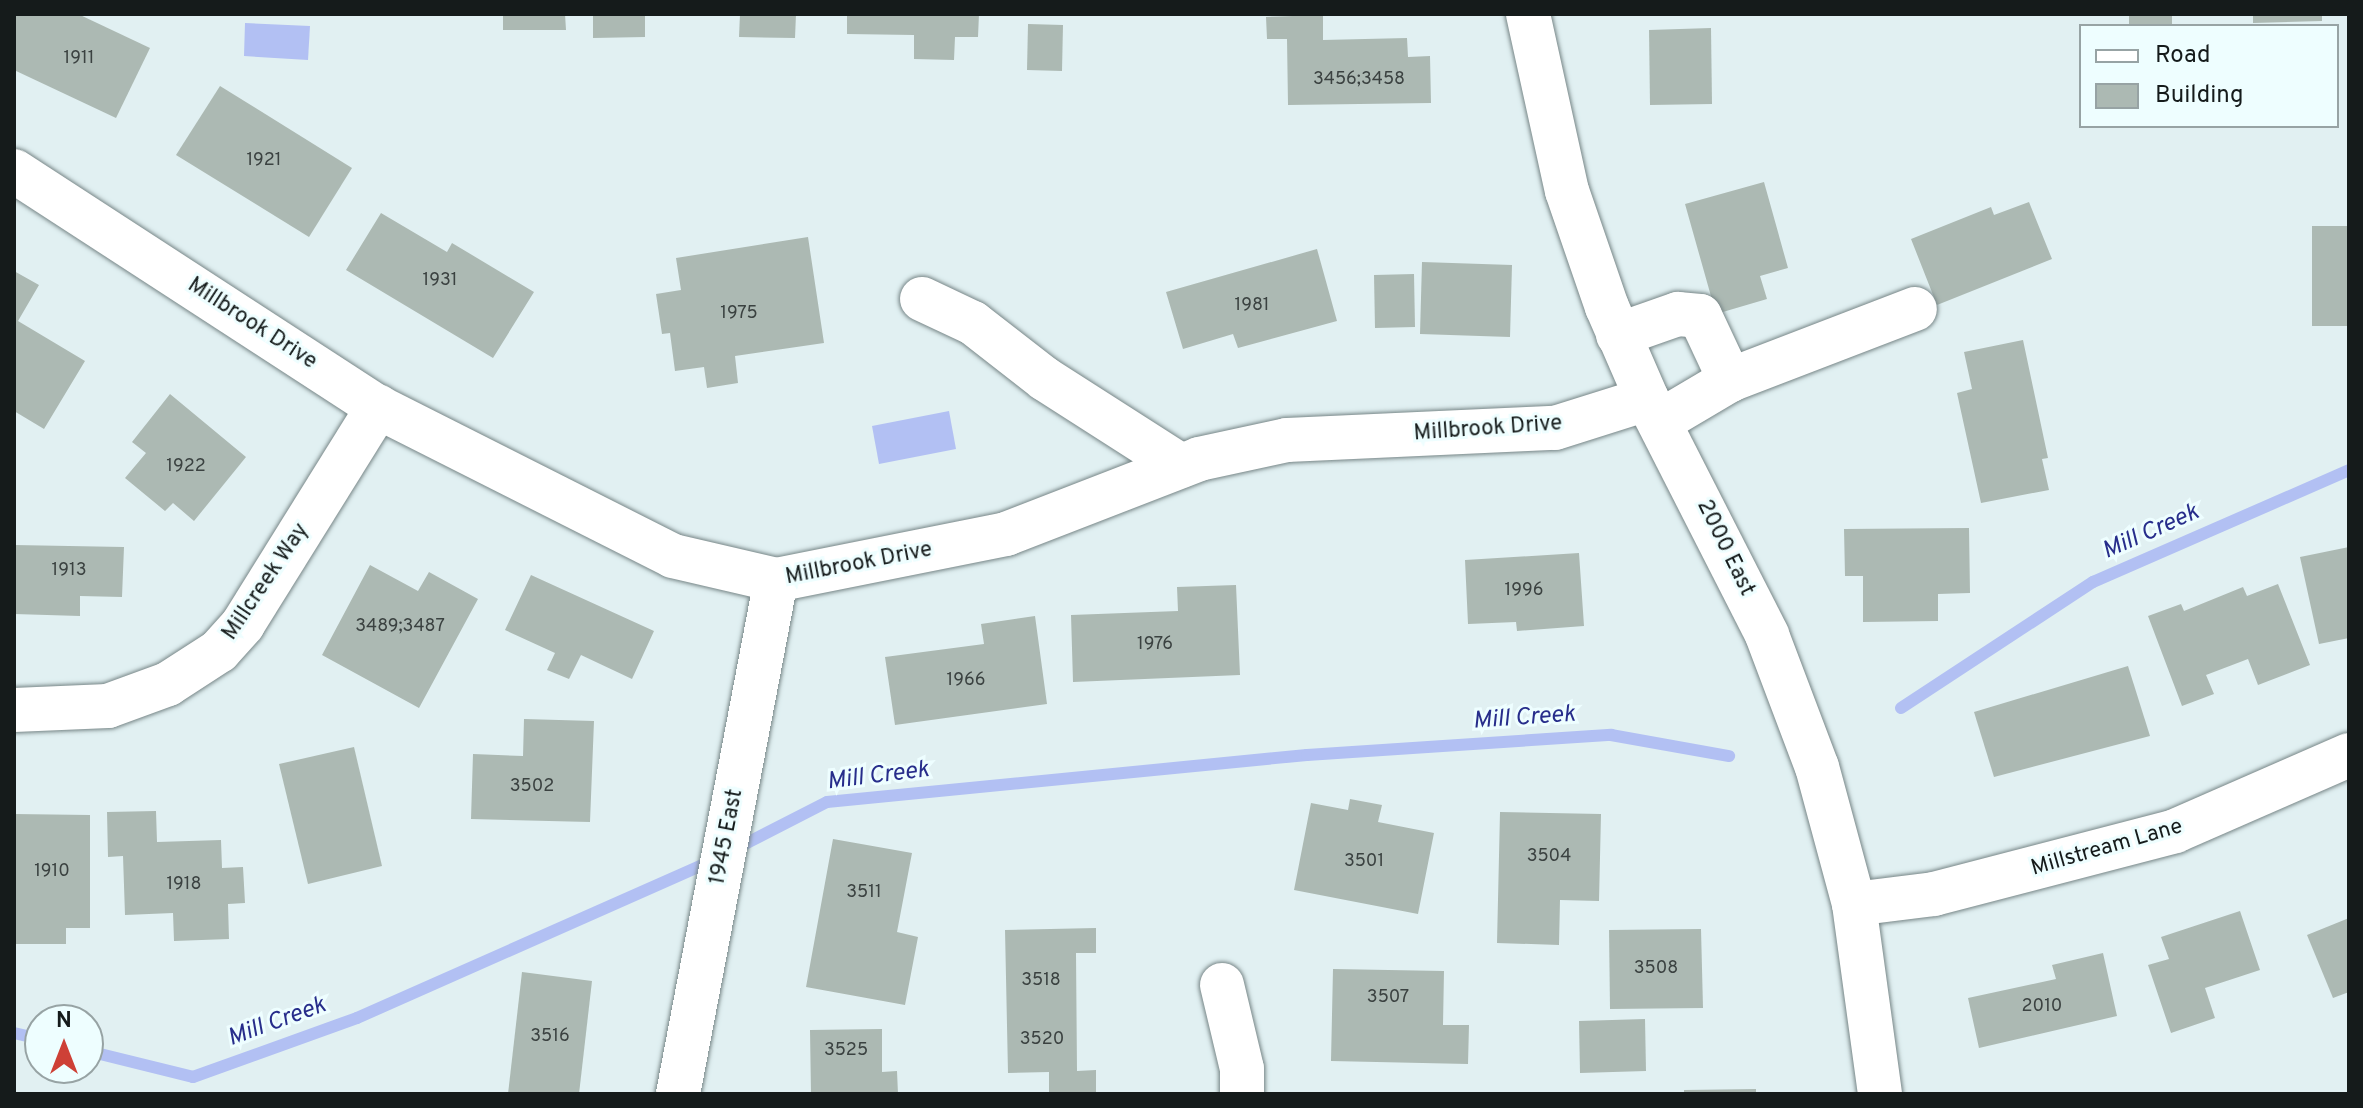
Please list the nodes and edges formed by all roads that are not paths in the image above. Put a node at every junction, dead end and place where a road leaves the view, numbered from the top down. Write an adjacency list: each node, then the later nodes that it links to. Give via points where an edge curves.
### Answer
1 (1528, 14): 5 (street, 2000 East, via 1567,191)
2 (14, 171): 7 (street, Millbrook Drive)
3 (922, 299): 9 (street, via 973,323 1045,379)
4 (1915, 309): 6 (street, Millbrook Drive)
5 (1618, 335): 6 (street, via 1678,314 1700,316); 8 (street, 2000 East)
6 (1730, 380): 8 (street, Millbrook Drive)
7 (378, 407): 10 (street, Millbrook Drive, via 673,556); 11 (street, Millcreek Way, via 243,624 219,651 168,684 108,706)
8 (1653, 411): 9 (street, Millbrook Drive, via 1555,428 1287,440); 13 (street, 2000 East, via 1728,552 1795,701)
9 (1181, 466): 10 (street, Millbrook Drive, via 1006,534)
10 (776, 580): 15 (street, 1945 East)
11 (14, 710)
12 (2349, 755): 13 (street, Millstream Lane, via 2175,831 1934,894)
13 (1854, 904): 17 (street, 2000 East)
14 (1222, 985): 16 (street, via 1242,1069)
15 (678, 1094)
16 (1242, 1094)
17 (1880, 1094)

